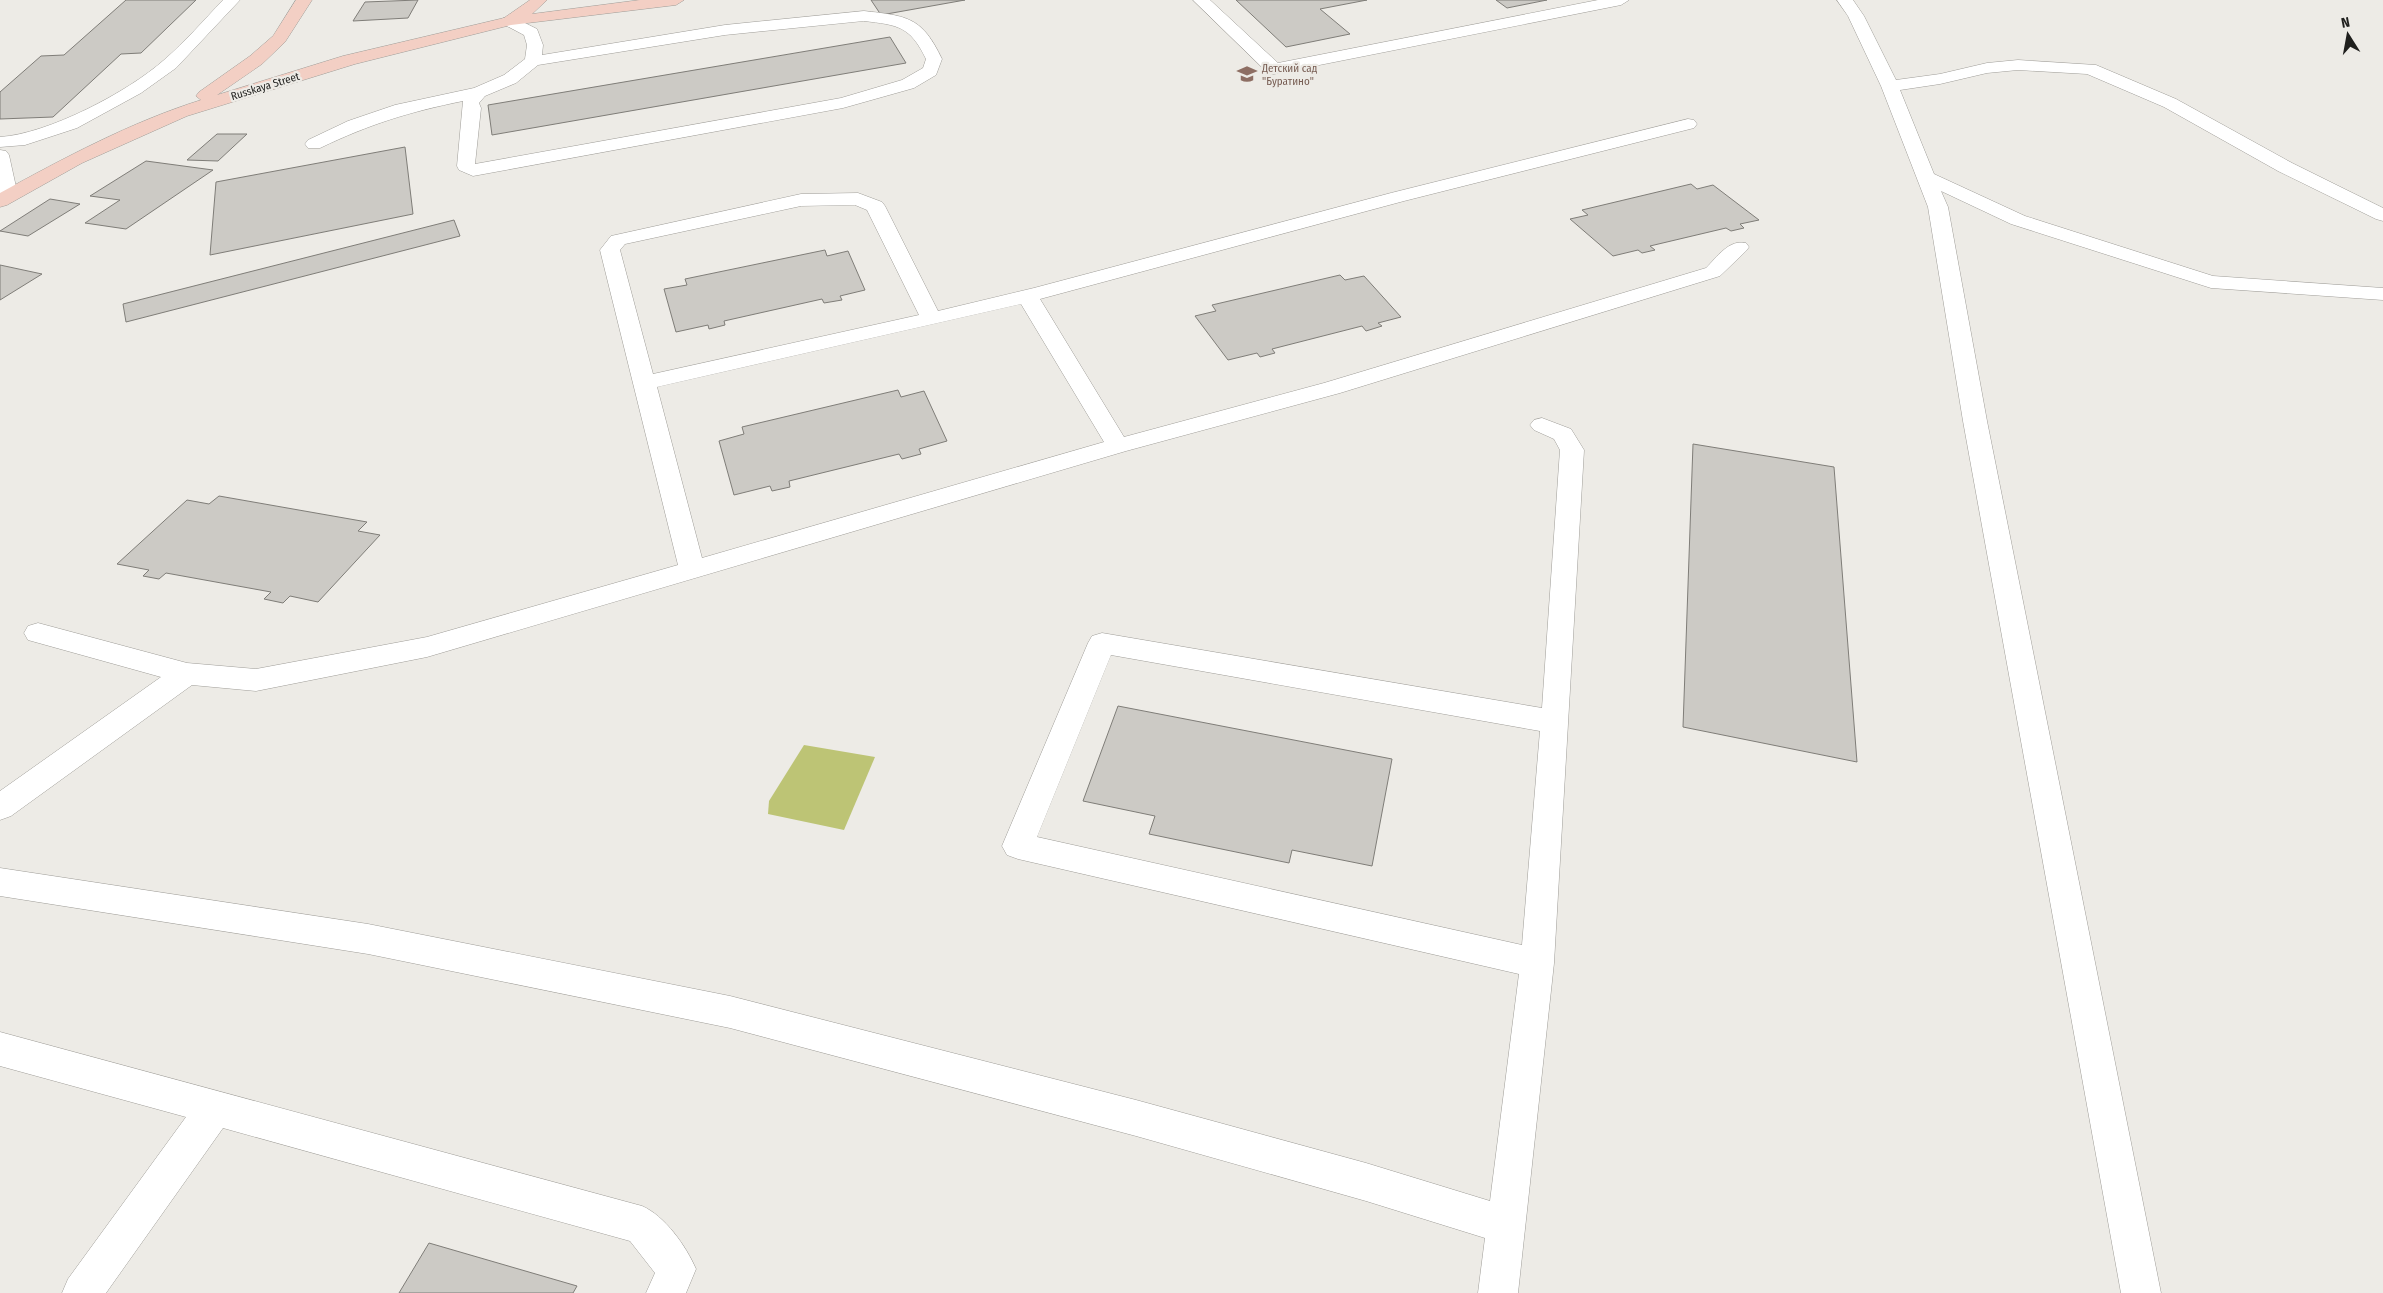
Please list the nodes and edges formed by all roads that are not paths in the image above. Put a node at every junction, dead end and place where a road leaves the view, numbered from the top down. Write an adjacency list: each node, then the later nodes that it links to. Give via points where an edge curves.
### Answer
1 (232, 0): 18 (lane, via 170,64 135,89 71,124 19,141)
2 (304, 0): 11 (main road)
3 (539, 0): 10 (main road, Russkaya Street)
4 (546, 0): 9 (main road, via 562,6)
5 (676, 0): 9 (main road)
6 (1201, 0): 7 (lane, via 1274,69)
7 (1622, 0)
8 (1845, 0): 14 (lane)
9 (599, 11): 10 (main road)
10 (509, 21): 12 (main road, Russkaya Street); 13 (lane, via 531,32 535,45)
11 (285, 51): 12 (main road, via 315,61); 16 (main road)
12 (349, 60): 16 (main road, Russkaya Street)
13 (534, 61): 15 (lane, via 510,79); 15 (lane, via 725,30 864,16 908,22 927,42 934,59 930,71 908,84 843,103 473,170 466,166 470,103)
14 (1890, 86): 21 (lane); 23 (lane, via 2018,65 2090,69 2170,103 2285,167)
15 (479, 92): 19 (lane, via 401,109 354,124)
16 (181, 112): 22 (main road, Russkaya Street, via 76,158)
17 (1688, 124): 26 (lane, via 1280,228)
18 (0, 142)
19 (314, 144)
20 (0, 155): 22 (lane)
21 (1926, 177): 25 (lane, via 2018,220 2211,282); 44 (lane, via 1938,207 1975,421)
22 (3, 197)
23 (2383, 215)
24 (1739, 248): 30 (lane, via 1714,272 1332,388)
25 (2383, 294)
26 (1028, 297): 27 (lane); 30 (lane)
27 (931, 319): 28 (lane); 28 (lane, via 875,206 858,199 802,200 618,240 610,250)
28 (644, 383): 31 (lane)
29 (1542, 425): 34 (lane, via 1563,434 1572,450)
30 (1118, 446): 31 (lane)
31 (692, 570): 33 (lane, via 427,647 256,680)
32 (38, 633): 33 (lane)
33 (187, 674): 35 (lane)
34 (1555, 722): 37 (lane); 37 (lane, via 1102,643 1018,846)
35 (0, 808)
36 (0, 882): 40 (lane, via 368,940 730,1012 1136,1118)
37 (1537, 963): 40 (lane)
38 (0, 1049): 39 (lane)
39 (215, 1108): 41 (lane); 42 (lane, via 642,1225 676,1269)
40 (1506, 1225): 43 (lane)
41 (82, 1293)
42 (666, 1293)
43 (1498, 1293)
44 (2141, 1293)

